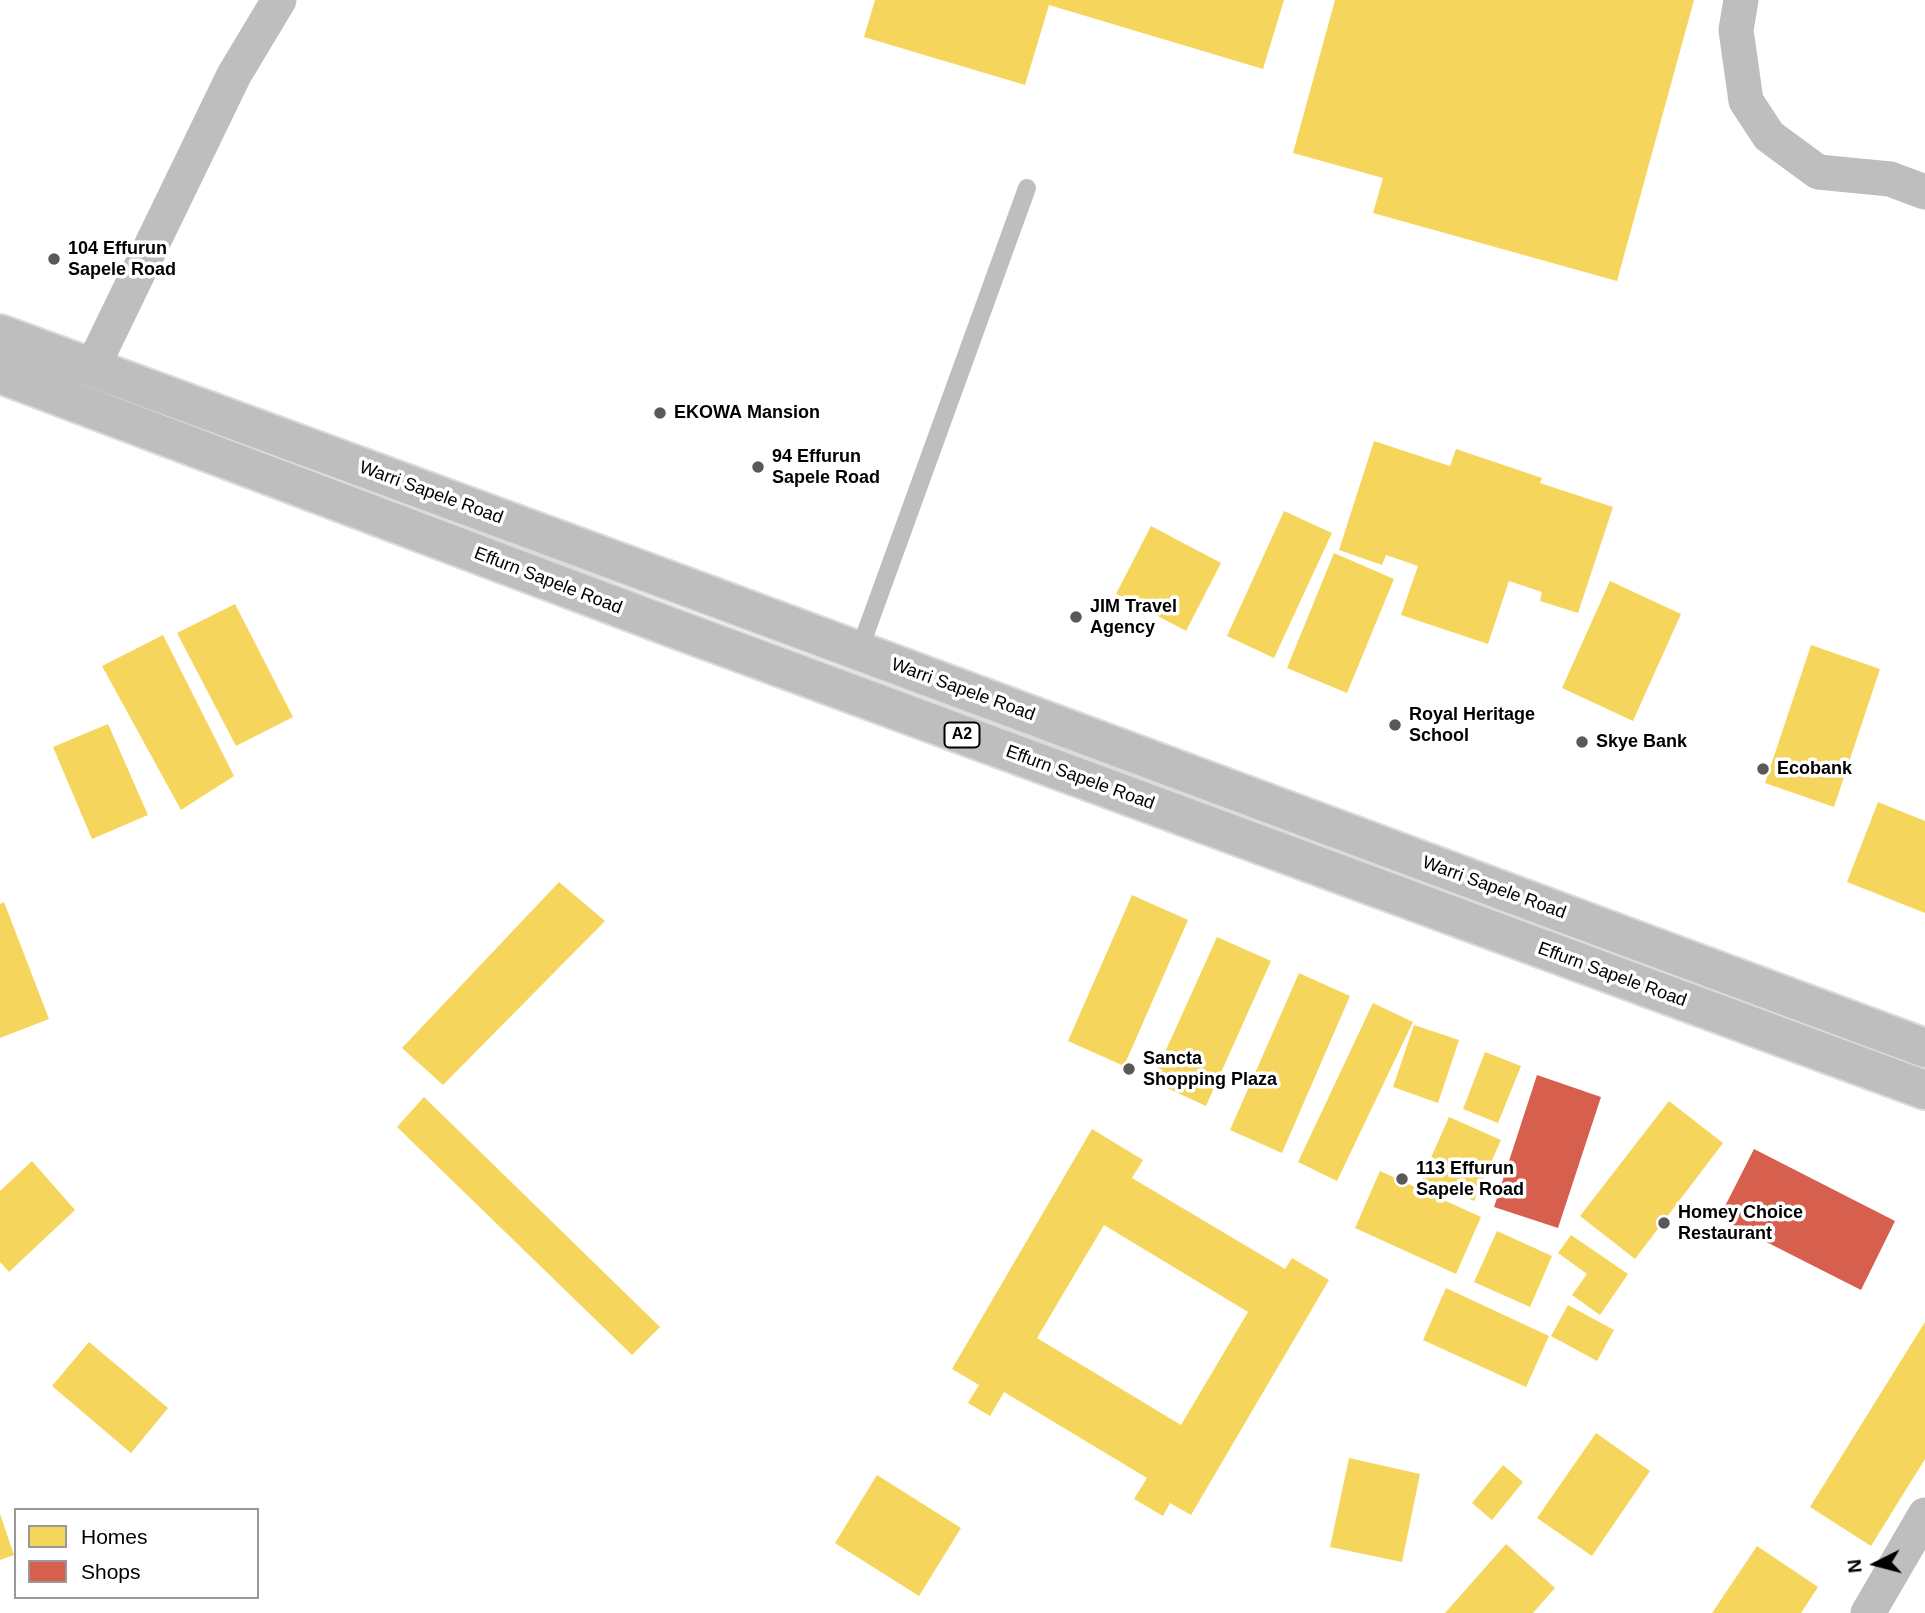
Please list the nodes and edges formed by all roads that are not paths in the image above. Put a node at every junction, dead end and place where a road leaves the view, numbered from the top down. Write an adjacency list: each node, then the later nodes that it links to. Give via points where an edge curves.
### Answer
1 (279, 0): 6 (street, via 234,75)
2 (1741, 0): 4 (street, via 1736,30 1745,101 1769,136 1818,172 1890,179)
3 (1027, 188): 8 (lane)
4 (1925, 192)
5 (0, 334): 6 (highway, Warri Sapele Road / A2)
6 (92, 368): 8 (highway, Warri Sapele Road / A2)
7 (0, 374): 10 (highway, Effurn Sapele Road / A2, via 656,622)
8 (859, 651): 9 (highway, Warri Sapele Road / A2)
9 (1925, 1048)
10 (1925, 1090)
11 (1925, 1515): 12 (street)
12 (1868, 1613)

